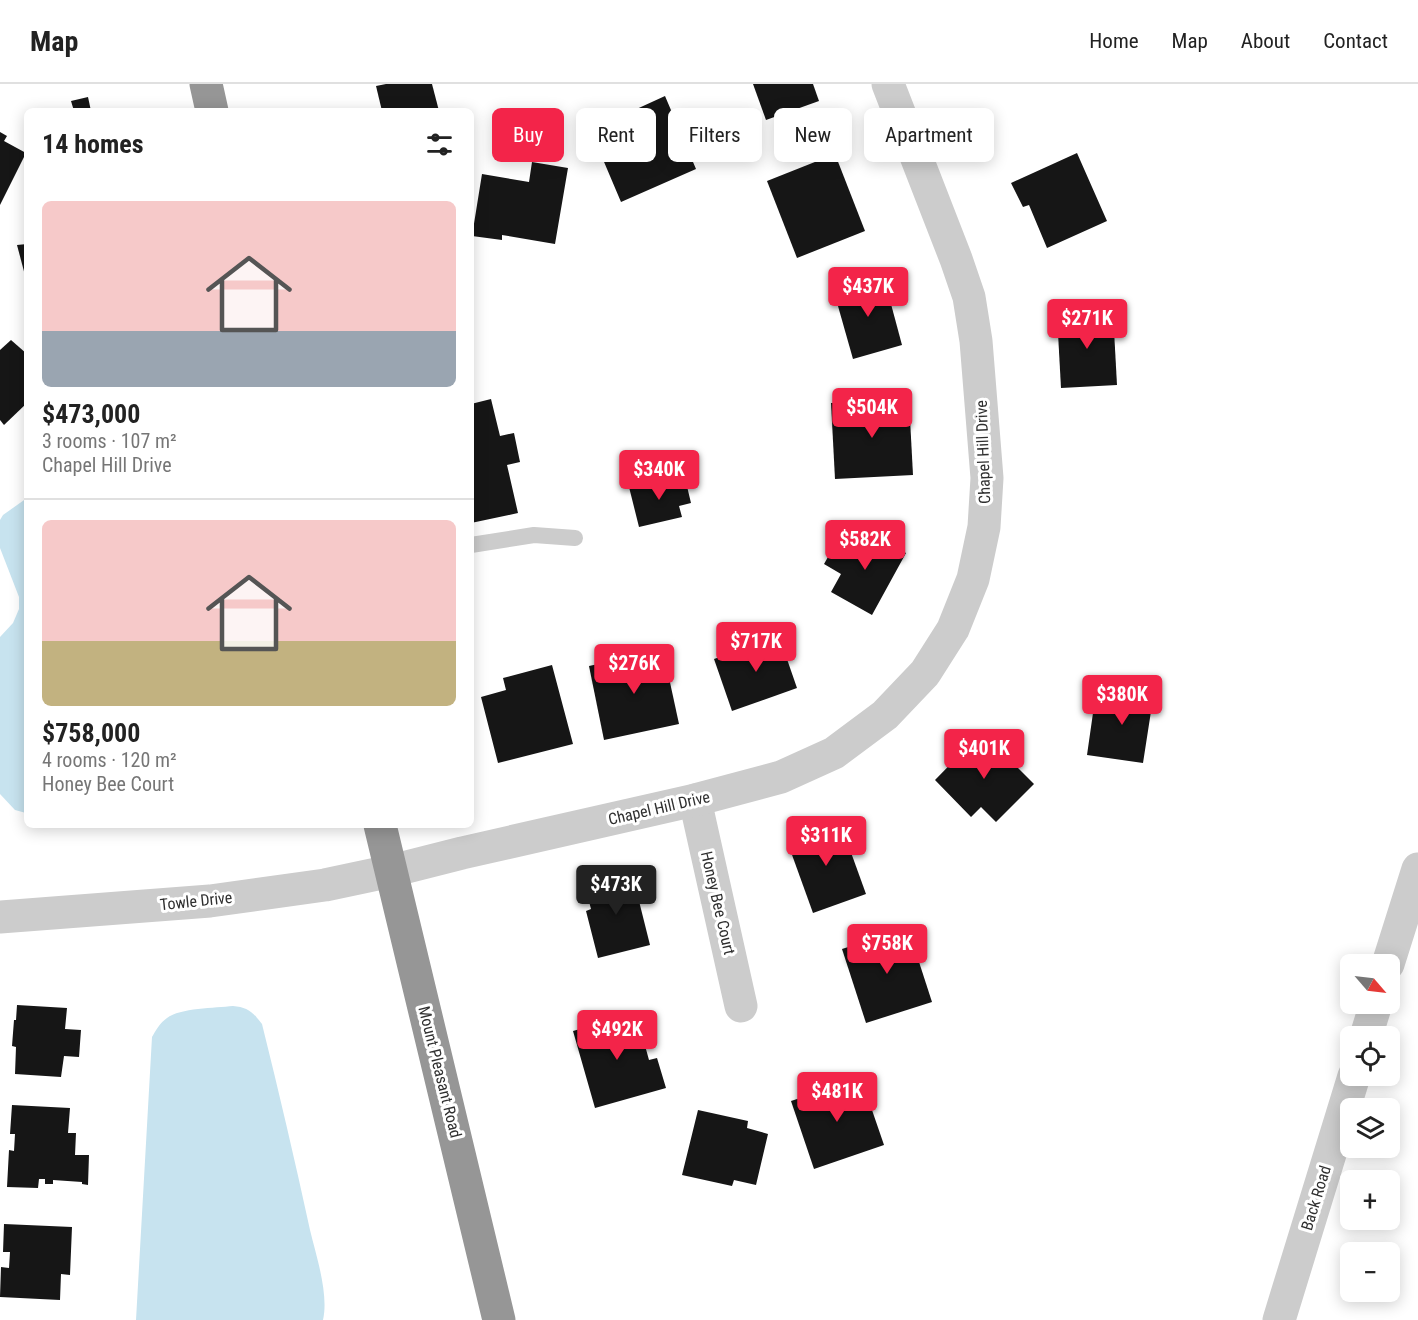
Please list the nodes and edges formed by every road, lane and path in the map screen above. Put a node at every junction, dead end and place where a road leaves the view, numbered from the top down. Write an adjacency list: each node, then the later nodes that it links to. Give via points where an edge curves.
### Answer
1 (206, 84): 3 (highway)
2 (888, 84): 6 (street, Chapel Hill Drive, via 956,259 975,330 987,478 984,527 973,579 953,628 925,673 885,715 834,753 781,777)
3 (211, 108)
4 (575, 538): 5 (lane, via 534,535)
5 (474, 545)
6 (695, 800): 9 (street, Chapel Hill Drive); 12 (street, Honey Bee Court)
7 (381, 828): 9 (highway, Mount Pleasant Road)
8 (1418, 869): 11 (street)
9 (391, 872): 10 (street, Towle Drive, via 210,901); 14 (highway, Mount Pleasant Road)
10 (0, 917)
11 (1391, 954)
12 (741, 1006)
13 (1351, 1086): 15 (street, Back Road)
14 (499, 1320)
15 (1278, 1320)

